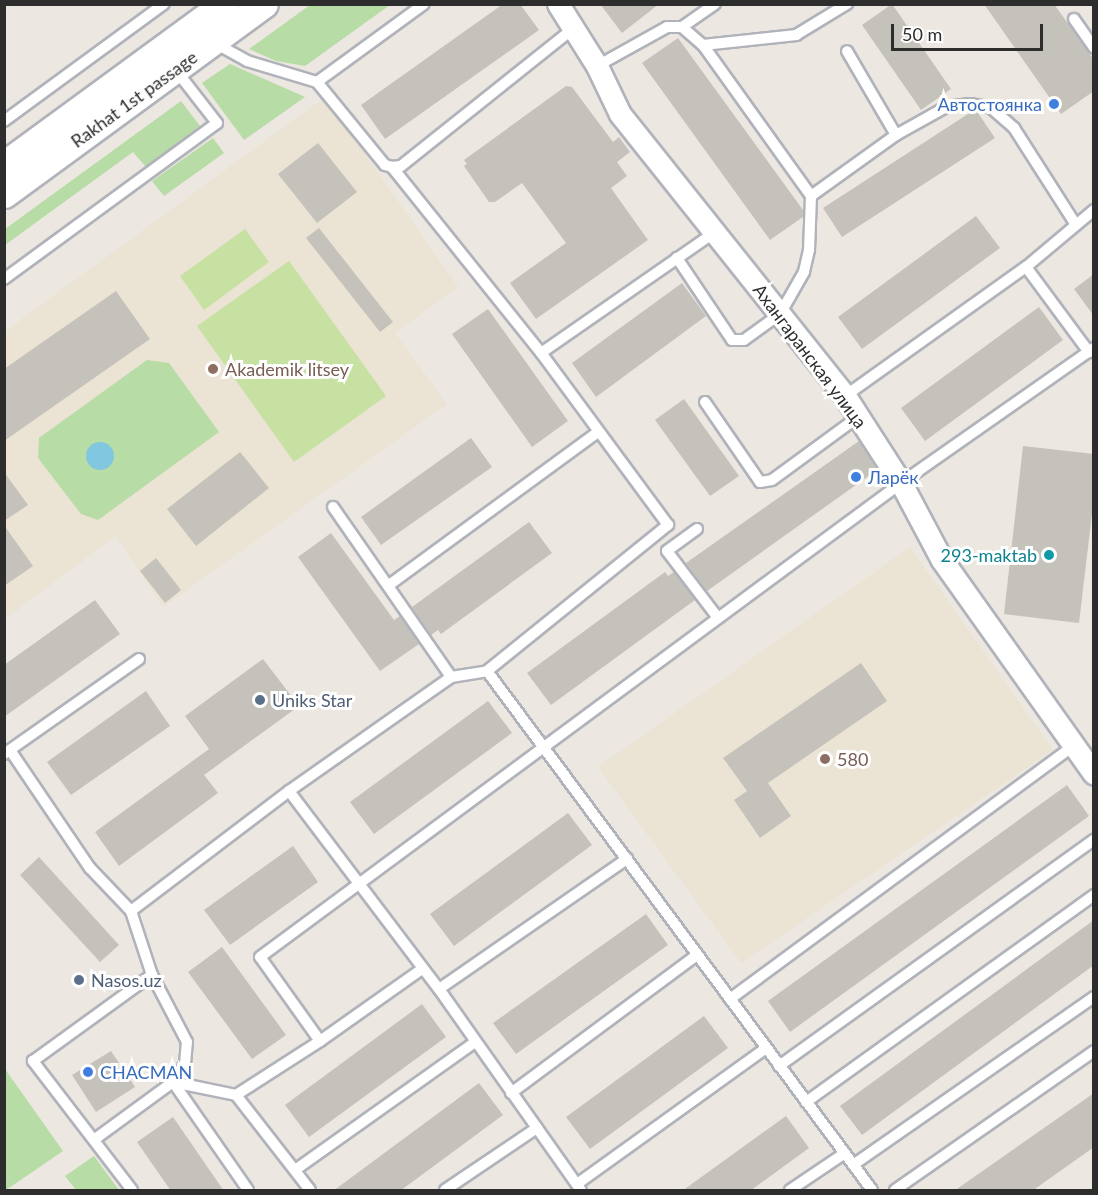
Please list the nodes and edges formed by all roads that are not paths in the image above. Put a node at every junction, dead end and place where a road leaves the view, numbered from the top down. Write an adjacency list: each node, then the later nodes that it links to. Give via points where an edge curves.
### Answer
1 (164, 4): 18 (lane)
2 (224, 4): 20 (street, Rakhat 1st passage)
3 (264, 4): 11 (street, Rakhat 1st passage)
4 (424, 4): 17 (lane)
5 (558, 4): 10 (street, Ахангаранская улица)
6 (716, 4): 9 (lane)
7 (847, 4): 12 (lane, via 796,35)
8 (1074, 19): 13 (lane)
9 (682, 27): 12 (lane); 15 (lane, via 667,27)
10 (574, 28): 15 (street, Ахангаранская улица); 21 (lane, via 401,166)
11 (213, 42): 16 (street, Rakhat 1st passage); 17 (lane, via 247,61)
12 (704, 45): 23 (lane)
13 (1094, 48)
14 (847, 51): 19 (lane)
15 (597, 66): 26 (street, Ахангаранская улица, via 620,114)
16 (175, 69): 22 (street, Rakhat 1st passage); 29 (lane, via 217,123)
17 (317, 82): 21 (lane, via 385,165)
18 (4, 121)
19 (896, 135): 23 (lane); 25 (lane, via 946,107 990,107 1014,128)
20 (4, 165)
21 (392, 167): 32 (lane)
22 (4, 194)
23 (811, 196): 30 (lane, via 804,272)
24 (1094, 210): 25 (lane)
25 (1076, 225): 28 (lane)
26 (715, 232): 27 (lane); 30 (street, Ахангаранская улица)
27 (677, 258): 30 (lane, via 732,339 744,340); 32 (lane)
28 (1026, 267): 31 (lane); 33 (lane)
29 (4, 279)
30 (780, 314): 33 (street, Ахангаранская улица)
31 (1091, 350): 37 (lane)
32 (541, 353): 36 (lane)
33 (845, 396): 35 (street, Ахангаранская улица)
34 (705, 402): 35 (lane, via 760,482 772,480)
35 (858, 417): 37 (street, Ахангаранская улица)
36 (598, 432): 40 (lane, via 668,525); 42 (lane)
37 (901, 483): 43 (lane); 48 (street, Ахангаранская улица, via 942,560)
38 (333, 507): 42 (lane)
39 (697, 529): 41 (lane)
40 (656, 536): 41 (lane); 45 (lane)
41 (667, 551): 43 (lane)
42 (389, 585): 46 (lane)
43 (718, 618): 47 (lane)
44 (140, 659): 49 (lane)
45 (487, 671): 46 (lane); 47 (lane)
46 (451, 677): 51 (lane)
47 (542, 746): 53 (lane); 54 (lane)
48 (1074, 746): 50 (street, Ахангаранская улица); 62 (lane)
49 (8, 753): 56 (lane, via 90,868)
50 (1094, 774)
51 (290, 790): 54 (lane); 56 (lane)
52 (1094, 840): 67 (lane)
53 (627, 859): 57 (lane); 60 (lane)
54 (358, 886): 58 (lane); 63 (lane, via 260,957)
55 (1094, 895): 71 (lane)
56 (131, 911): 59 (lane)
57 (697, 955): 62 (lane); 69 (lane)
58 (422, 969): 60 (lane); 63 (lane)
59 (152, 975): 68 (lane, via 187,1042 185,1064); 73 (lane, via 33,1061)
60 (439, 989): 64 (lane)
61 (1094, 997): 75 (lane)
62 (730, 999): 65 (lane)
63 (320, 1041): 70 (lane)
64 (476, 1042): 69 (lane); 76 (lane)
65 (766, 1048): 67 (lane); 77 (lane)
66 (1094, 1051): 84 (lane)
67 (779, 1066): 71 (lane)
68 (173, 1082): 70 (lane); 73 (lane); 79 (lane)
69 (511, 1093): 72 (lane)
70 (236, 1095): 76 (lane)
71 (806, 1102): 74 (lane)
72 (537, 1128): 77 (lane); 81 (lane)
73 (95, 1139): 78 (lane)
74 (845, 1153): 75 (lane); 82 (lane)
75 (854, 1165): 83 (lane)
76 (295, 1170): 80 (lane)
77 (579, 1187)
78 (132, 1191)
79 (248, 1191)
80 (310, 1191)
81 (446, 1191)
82 (790, 1191)
83 (872, 1191)
84 (895, 1191)

